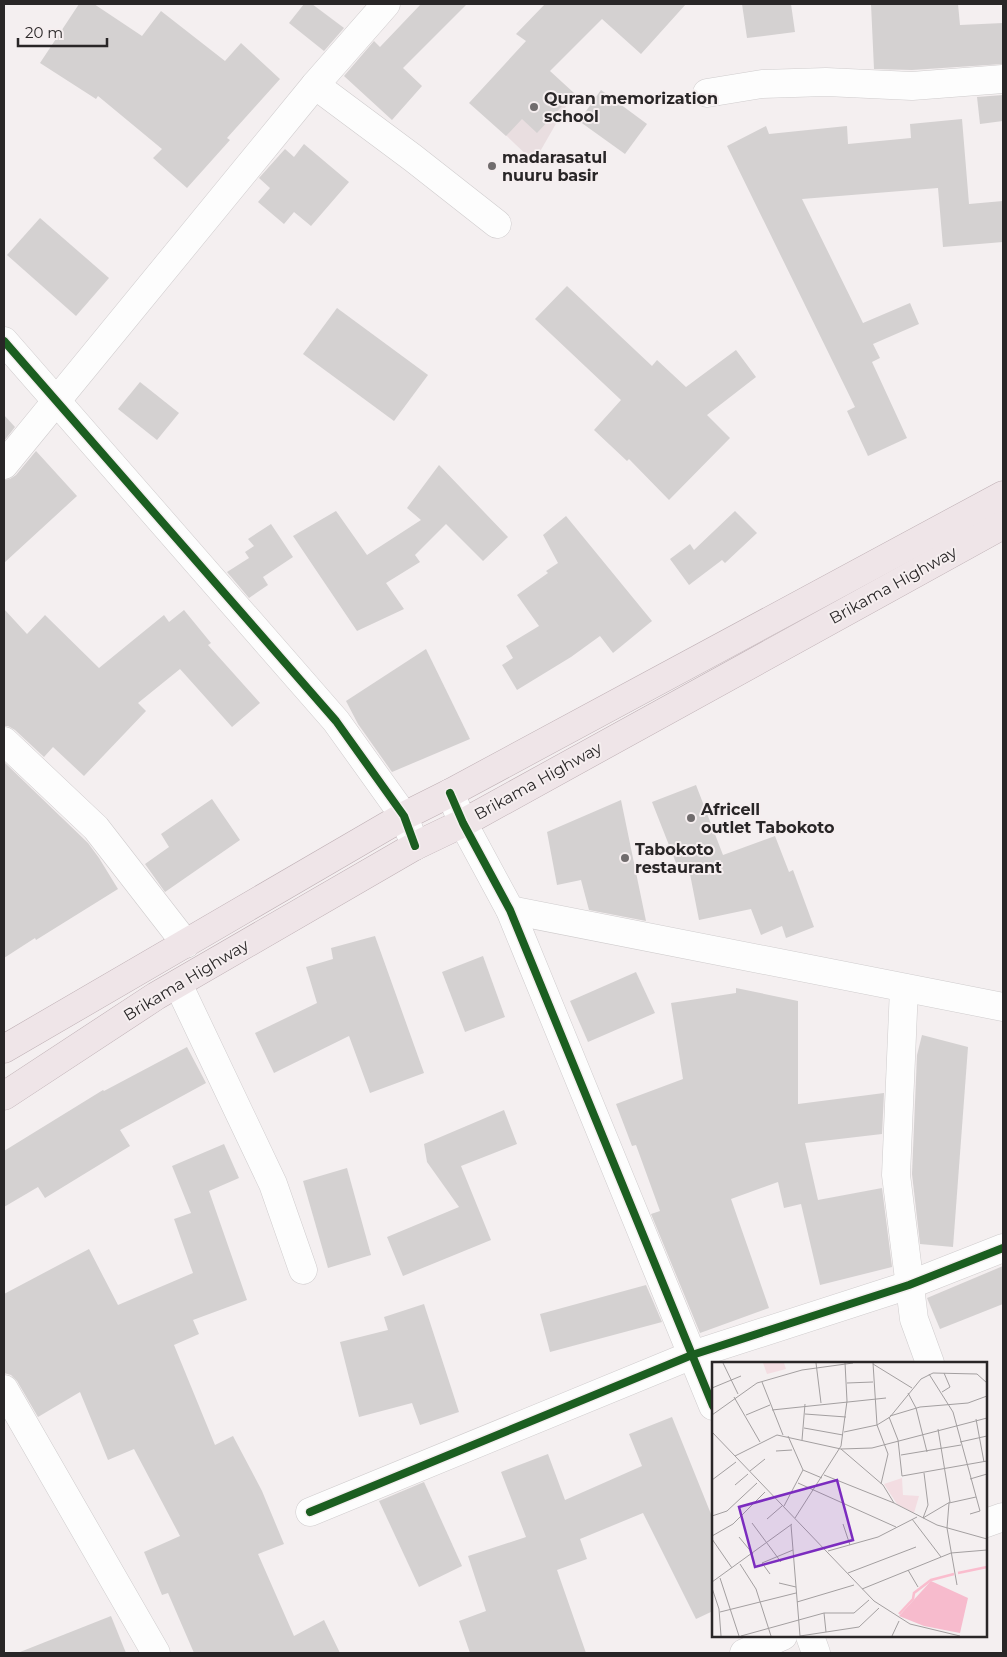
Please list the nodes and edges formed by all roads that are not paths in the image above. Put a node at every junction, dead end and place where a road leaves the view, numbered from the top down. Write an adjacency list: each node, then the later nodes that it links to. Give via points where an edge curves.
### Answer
1 (386, 4): 3 (street)
2 (1003, 79): 4 (street, via 912,86 826,82 771,84)
3 (316, 85): 5 (street); 7 (street)
4 (707, 93)
5 (497, 224)
6 (4, 341): 7 (street)
7 (58, 401): 8 (street); 13 (street, via 336,721)
8 (4, 465)
9 (1003, 494): 12 (highway, Brikama Highway)
10 (1003, 524): 14 (highway, Brikama Highway)
11 (4, 741): 17 (street, via 96,828)
12 (450, 793): 13 (highway, Brikama Highway); 14 (street)
13 (404, 816): 15 (street); 17 (highway, Brikama Highway)
14 (463, 822): 15 (highway, Brikama Highway); 16 (street)
15 (415, 846): 18 (highway, Brikama Highway)
16 (510, 910): 19 (street); 26 (street)
17 (186, 944): 21 (highway, Brikama Highway)
18 (178, 984): 22 (highway, Brikama Highway); 24 (street, via 273,1184)
19 (904, 988): 20 (street); 25 (street, via 896,1175)
20 (1003, 1007)
21 (4, 1049)
22 (4, 1096)
23 (1003, 1248): 25 (street)
24 (304, 1270)
25 (909, 1285): 26 (street); 27 (street, via 914,1319)
26 (692, 1355): 29 (street); 30 (street)
27 (930, 1362)
28 (4, 1389): 35 (street)
29 (712, 1404)
30 (310, 1512)
31 (1003, 1517): 32 (street)
32 (987, 1523)
33 (781, 1637): 36 (street)
34 (810, 1637): 37 (street)
35 (156, 1653)
36 (744, 1653)
37 (816, 1653)

